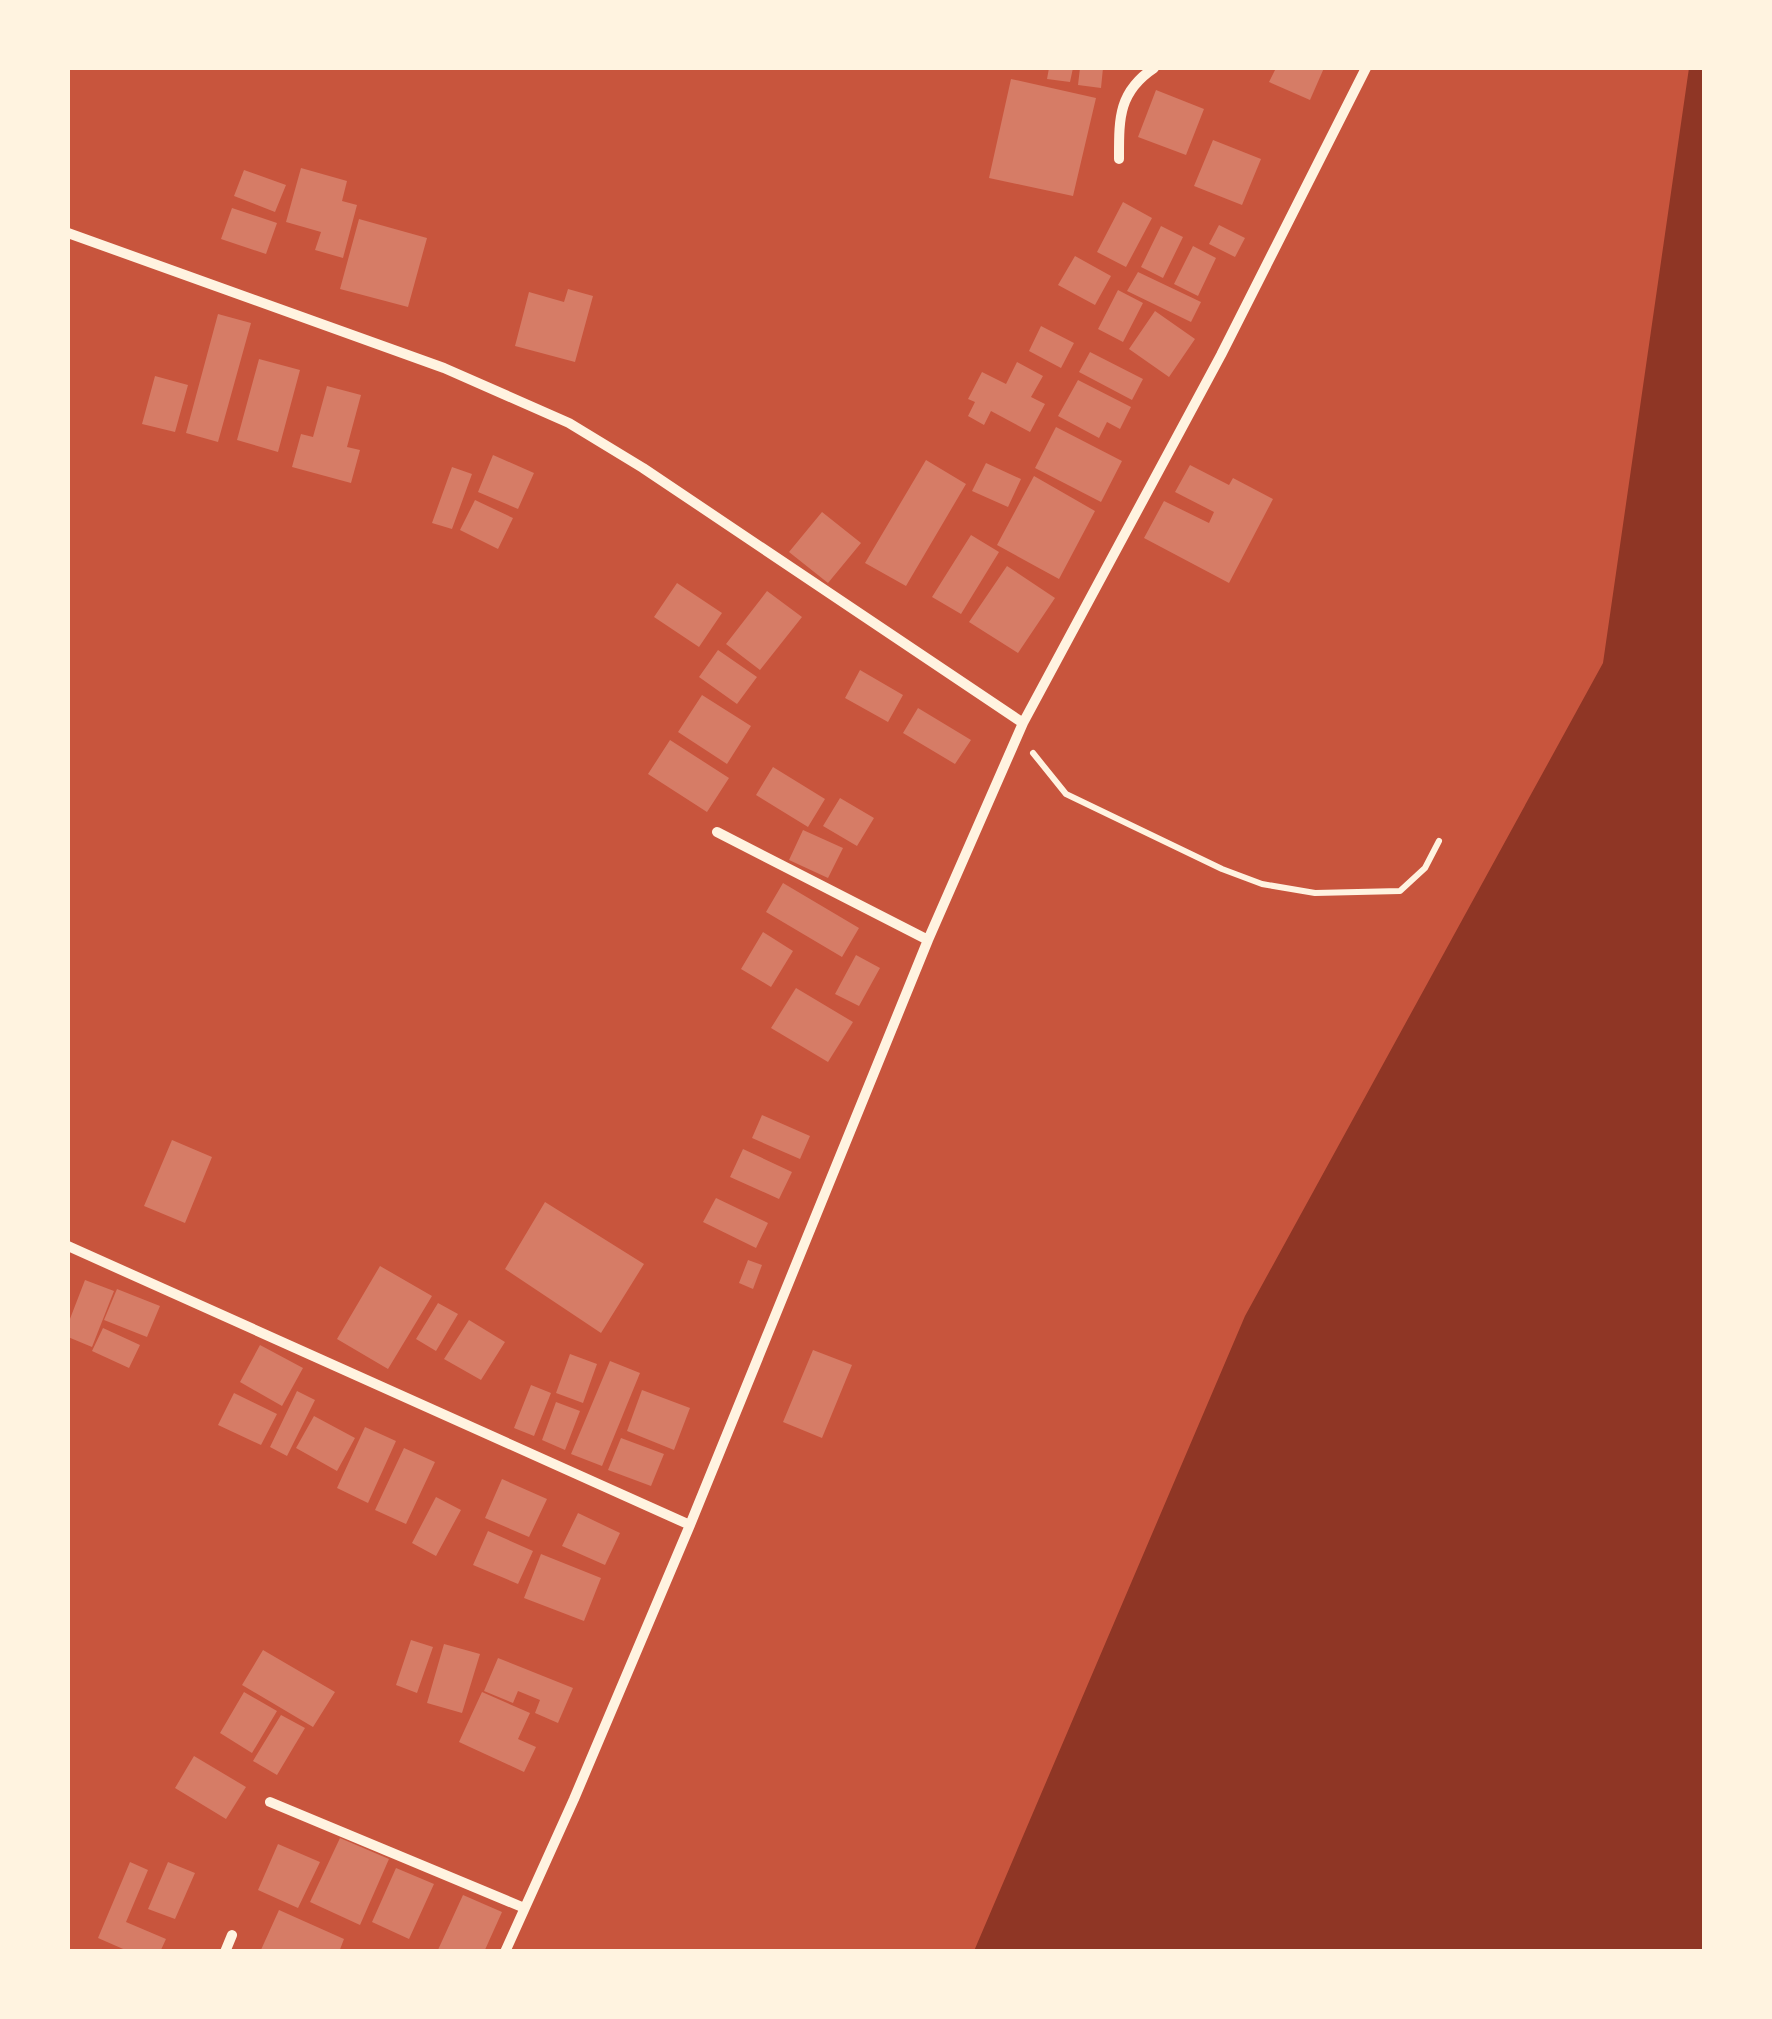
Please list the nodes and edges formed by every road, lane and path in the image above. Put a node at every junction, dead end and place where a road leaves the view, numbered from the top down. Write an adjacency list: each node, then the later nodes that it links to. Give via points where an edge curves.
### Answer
1 (1154, 68): 3 (street, via 1126,98)
2 (1366, 68): 5 (street, via 1221,355)
3 (1119, 159)
4 (68, 233): 5 (street, via 444,368 569,423)
5 (1022, 723): 7 (path, via 1035,758 1066,794 1262,884 1314,893 1400,891 1425,868); 8 (street)
6 (718, 832): 8 (street)
7 (1439, 841)
8 (928, 940): 10 (street)
9 (68, 1246): 10 (street)
10 (690, 1525): 12 (street)
11 (270, 1802): 12 (street)
12 (522, 1907): 15 (street)
13 (232, 1935): 14 (street)
14 (224, 1952)
15 (505, 1952)

